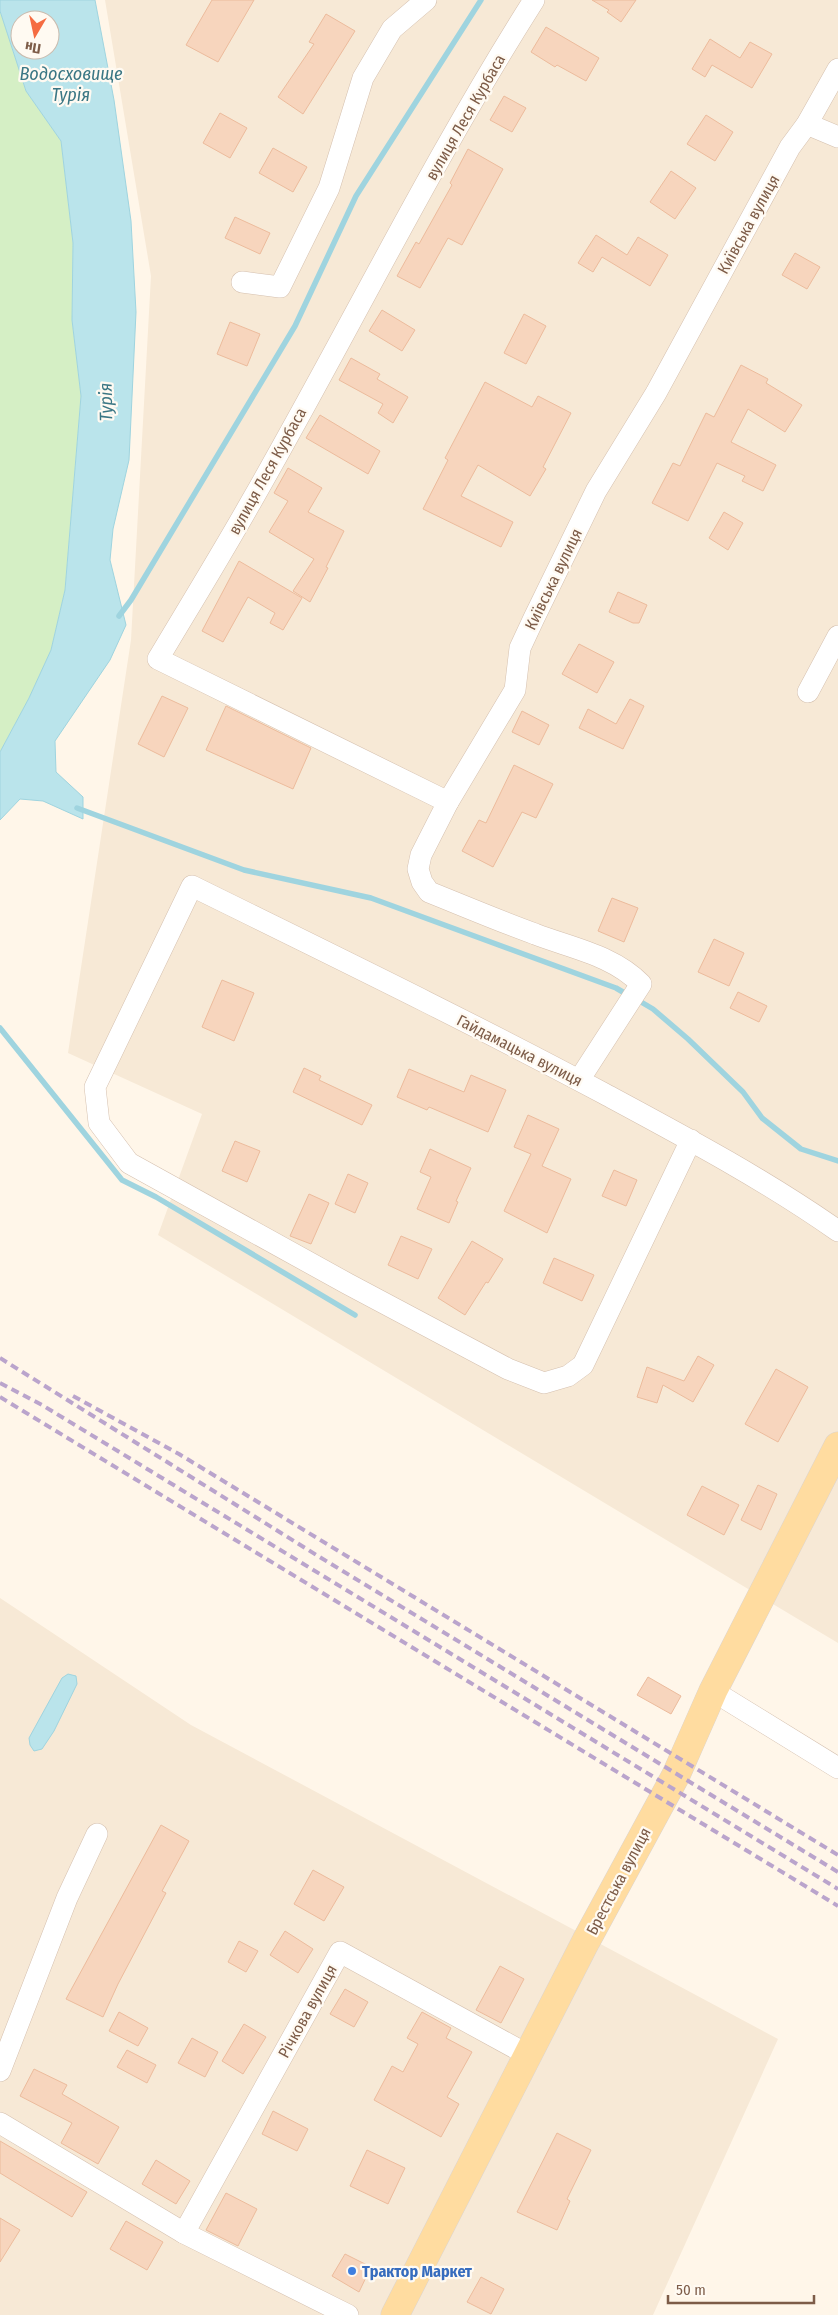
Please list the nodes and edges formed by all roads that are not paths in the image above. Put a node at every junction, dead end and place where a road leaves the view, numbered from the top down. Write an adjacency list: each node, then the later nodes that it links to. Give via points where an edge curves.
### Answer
1 (426, 0): 6 (street, via 392,29 363,78 330,188 280,287)
2 (534, 0): 9 (street, вулиця Леся Курбаса, via 376,273 252,502 158,659)
3 (838, 69): 4 (street, Київська вулиця)
4 (807, 124): 5 (street); 9 (street, Київська вулиця, via 790,147 656,393 596,491 520,648 515,690)
5 (838, 137)
6 (242, 282)
7 (838, 636): 8 (street)
8 (808, 692)
9 (448, 802): 10 (street, Київська вулиця, via 421,855 418,869 428,892 601,957 632,976 641,987)
10 (579, 1080): 11 (street, Гайдамацька вулиця); 11 (street, Гайдамацька вулиця, via 192,886 96,1088 99,1123 129,1163 508,1369 544,1383 568,1376 583,1365)
11 (691, 1140): 12 (street, Гайдамацька вулиця)
12 (838, 1231)
13 (838, 1446): 14 (main road, Брестська вулиця)
14 (713, 1690): 15 (street); 17 (main road, Брестська вулиця, via 676,1774)
15 (838, 1768)
16 (97, 1834): 18 (street, via 67,1898)
17 (528, 2056): 20 (street, Річкова вулиця, via 340,1952); 22 (main road, Брестська вулиця)
18 (0, 2071)
19 (0, 2123): 20 (street)
20 (184, 2233): 21 (street)
21 (348, 2315)
22 (395, 2315)

